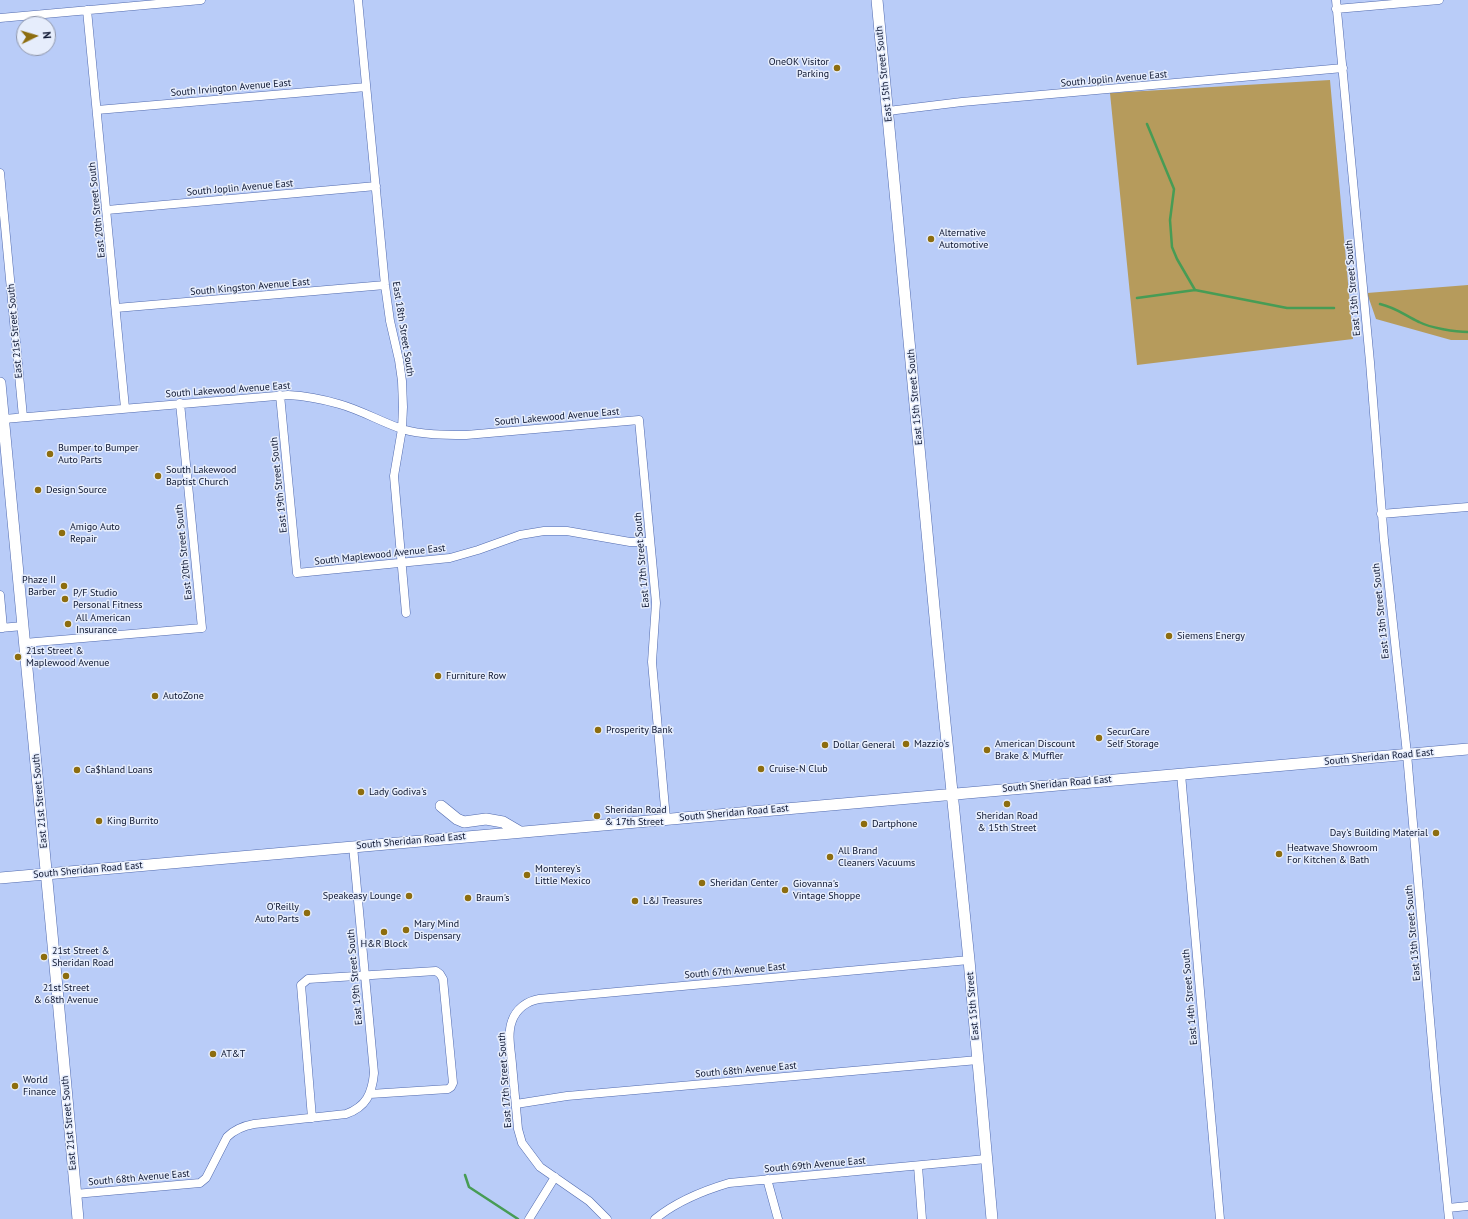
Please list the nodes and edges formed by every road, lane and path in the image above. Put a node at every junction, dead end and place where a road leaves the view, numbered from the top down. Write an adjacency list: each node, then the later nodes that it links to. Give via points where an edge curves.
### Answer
1 (202, 0): 7 (street)
2 (358, 0): 10 (street, East 18th Street South)
3 (877, 0): 12 (main road, East 15th Street South)
4 (1336, 0): 6 (street, East 13th Street South)
5 (1439, 0): 6 (street)
6 (1336, 9): 9 (street, East 13th Street South)
7 (88, 10): 8 (street); 11 (street, East 20th Street South)
8 (0, 18)
9 (1343, 68): 12 (street, South Joplin Avenue East); 27 (street, East 13th Street South)
10 (366, 87): 11 (street, South Irvington Avenue East); 14 (street, East 18th Street South)
11 (97, 110): 15 (street, East 20th Street South)
12 (888, 111): 39 (main road, East 15th Street South)
13 (0, 173): 22 (street, East 21st Street South)
14 (376, 186): 15 (street, South Joplin Avenue East); 16 (street, East 18th Street South)
15 (107, 210): 17 (street, East 20th Street South)
16 (385, 285): 17 (street, South Kingston Avenue East); 25 (street, East 18th Street South, via 402,381)
17 (116, 308): 21 (street, East 20th Street South)
18 (0, 383): 23 (main road, East 21st Street South)
19 (280, 395): 20 (street, South Lakewood Avenue East); 25 (street, South Lakewood Avenue East, via 309,397 340,404); 30 (street, East 19th Street South)
20 (180, 403): 21 (street, South Lakewood Avenue East); 35 (street, East 20th Street South, via 202,628)
21 (125, 408): 22 (street, South Lakewood Avenue East)
22 (23, 417): 23 (street, South Lakewood Avenue East)
23 (4, 419): 33 (main road, East 21st Street South)
24 (639, 420): 25 (street, South Lakewood Avenue East, via 466,435 434,434); 28 (street, East 17th Street South)
25 (402, 428): 29 (street, East 18th Street South, via 394,476)
26 (1468, 506): 27 (street)
27 (1381, 514): 37 (street, East 13th Street South)
28 (650, 542): 29 (street, South Maplewood Avenue East, via 630,542 567,531 544,531 520,535 450,558); 41 (street, East 17th Street South, via 656,603 652,662)
29 (402, 563): 30 (street, South Maplewood Avenue East); 32 (street, East 18th Street South)
30 (297, 573)
31 (0, 595): 34 (street)
32 (406, 613)
33 (23, 626): 34 (street); 35 (main road, East 21st Street South)
34 (2, 628)
35 (24, 643): 44 (main road, East 21st Street South)
36 (1468, 749): 37 (main road, South Sheridan Road East)
37 (1407, 754): 38 (main road, South Sheridan Road East); 60 (street, East 13th Street South)
38 (1181, 774): 39 (main road, South Sheridan Road East); 68 (street, East 14th Street South)
39 (952, 794): 41 (main road, South Sheridan Road East); 46 (main road, East 15th Street)
40 (441, 806): 42 (main road, via 464,822 486,819 504,822)
41 (666, 819): 42 (main road, South Sheridan Road East)
42 (520, 832): 43 (main road, South Sheridan Road East)
43 (353, 846): 44 (main road, South Sheridan Road East); 47 (street, East 19th Street South)
44 (46, 873): 45 (main road, South Sheridan Road East); 58 (main road, East 21st Street South)
45 (0, 878)
46 (969, 960): 48 (street, South 67th Avenue East, via 540,998 522,1006); 49 (main road, East 15th Street)
47 (364, 975): 50 (street, East 19th Street South, via 374,1073); 50 (street, via 436,971 440,974 443,979 453,1083 448,1089); 53 (street, via 308,979 300,985)
48 (512, 1021): 52 (street, East 17th Street South, via 510,1038)
49 (978, 1060): 52 (street, South 68th Avenue East, via 575,1096); 54 (main road, East 15th Street)
50 (370, 1094): 51 (street, East 19th Street South)
51 (363, 1104): 53 (street, South 68th Avenue East, via 346,1114)
52 (516, 1104): 56 (street, East 17th Street South, via 522,1143 540,1167)
53 (312, 1118): 58 (street, South 68th Avenue East, via 254,1124 232,1131 222,1144 206,1178 200,1183)
54 (986, 1159): 55 (street, South 69th Avenue East); 67 (main road, East 15th Street)
55 (918, 1166): 57 (street, South 69th Avenue East); 66 (street)
56 (556, 1177): 62 (street); 63 (street, East 17th Street South)
57 (767, 1179): 64 (street, South 69th Avenue East, via 728,1183 711,1189 681,1201); 65 (street)
58 (75, 1194): 61 (main road, East 21st Street South)
59 (1468, 1206): 60 (street)
60 (1448, 1208): 69 (street, East 13th Street South)
61 (78, 1219)
62 (529, 1219)
63 (607, 1219)
64 (655, 1219)
65 (778, 1219)
66 (922, 1219)
67 (992, 1219)
68 (1220, 1219)
69 (1449, 1219)

